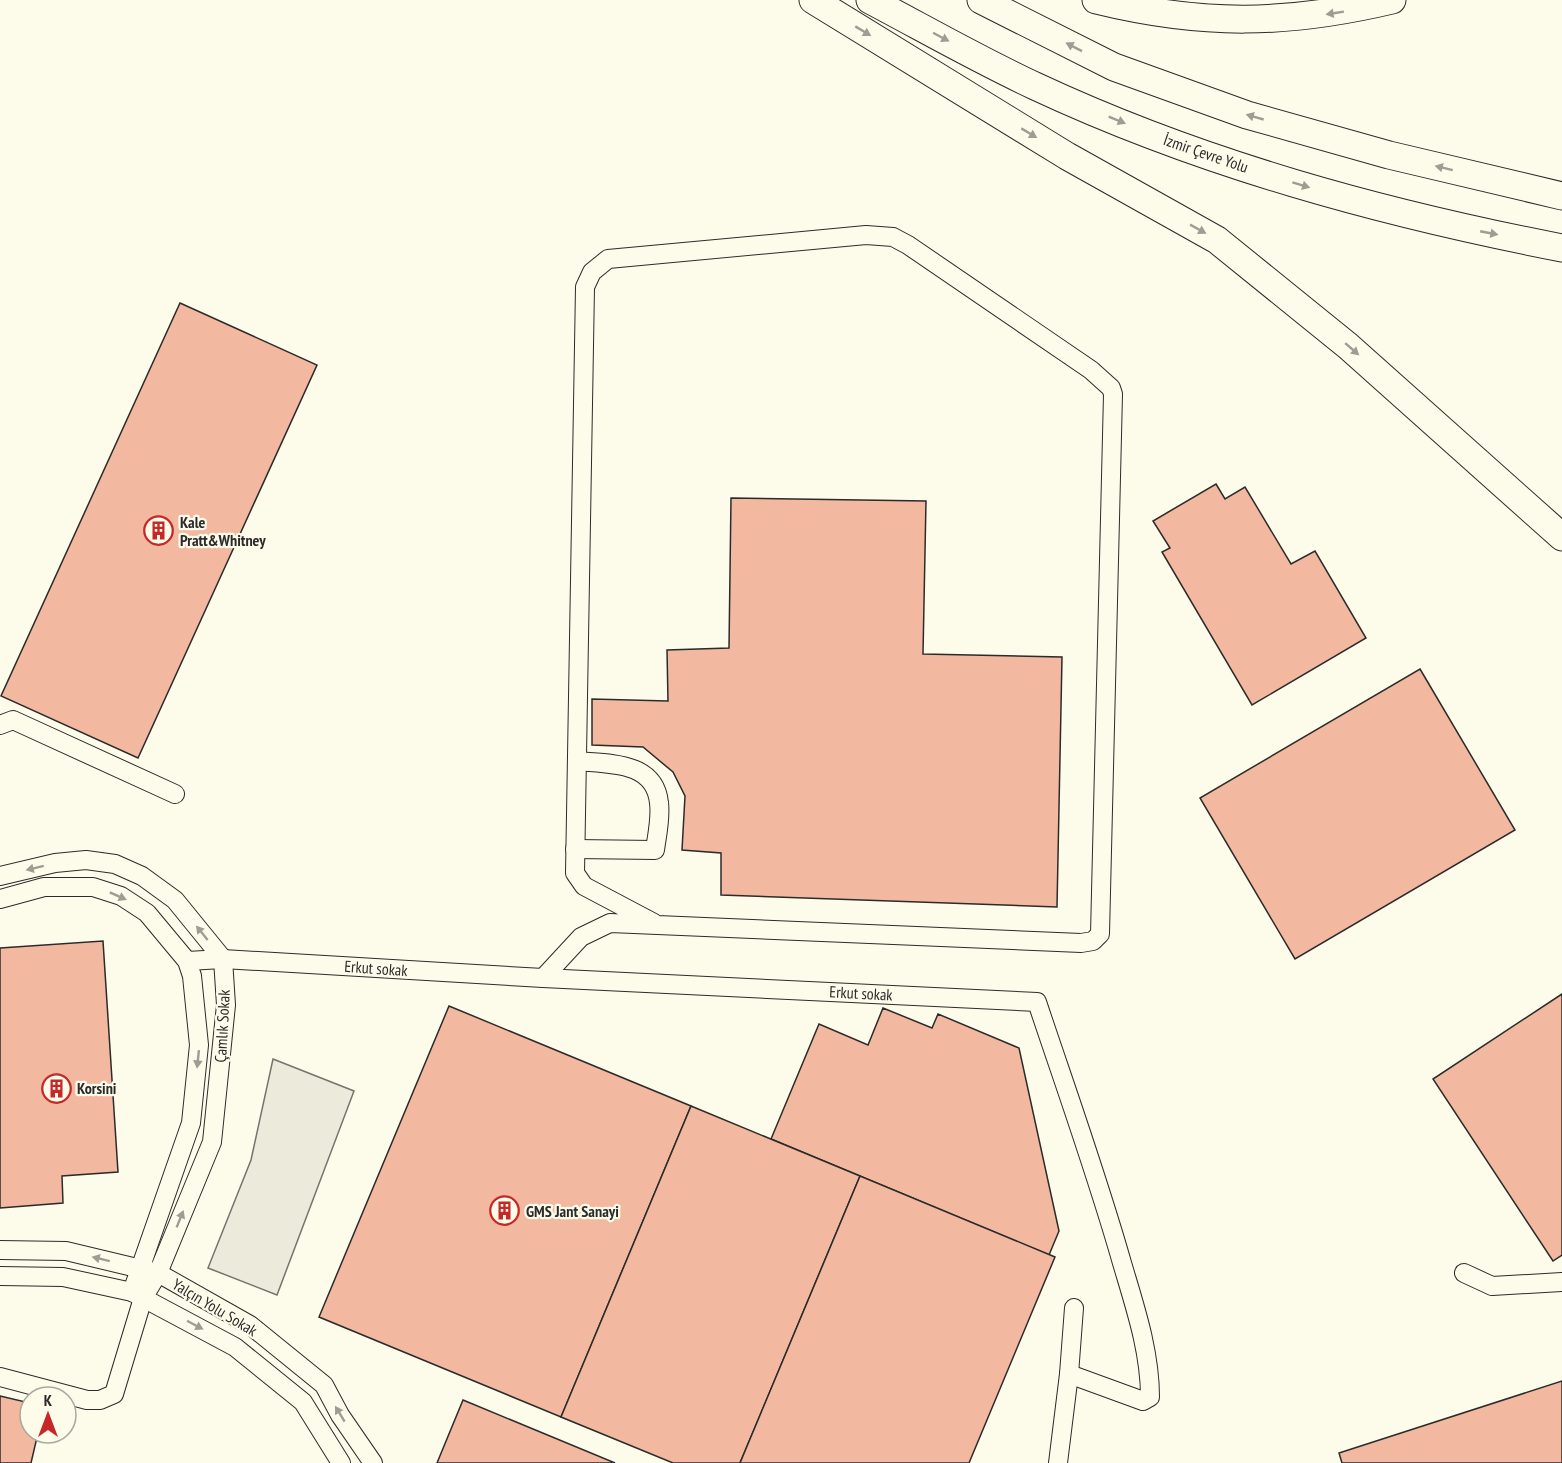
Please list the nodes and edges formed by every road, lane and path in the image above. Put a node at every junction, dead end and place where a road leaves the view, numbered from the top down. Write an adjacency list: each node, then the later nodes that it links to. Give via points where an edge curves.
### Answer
1 (813, 0): 8 (highway, one-way to 8, via 1067,156 1217,240 1348,346)
2 (870, 0): 7 (highway, İzmir Çevre Yolu, one-way to 7, via 1035,86 1174,143 1300,185 1444,225)
3 (981, 0): 6 (highway, one-way to 3, via 1389,155 1248,115 1114,67)
4 (1096, 0): 5 (highway, one-way to 4, via 1335,14 1244,21 1151,14)
5 (1392, 0)
6 (1562, 196)
7 (1562, 248)
8 (1562, 537)
9 (0, 725): 11 (street, via 13,720)
10 (577, 761): 12 (street); 12 (street, via 638,769 653,784 659,803 655,850); 15 (street, via 585,288 592,272 608,259 846,236 893,237 1091,370 1111,388 1113,438 1097,939 1081,944)
11 (175, 794)
12 (575, 849): 15 (street, via 579,882)
13 (0, 876): 16 (street, one-way to 13, via 175,900 142,876 116,864 86,860 56,863)
14 (0, 899): 17 (street, Çamlık Sokak, one-way to 17, via 44,887 93,887 112,893 147,914)
15 (654, 923): 18 (street, via 610,923 590,931)
16 (223, 958): 17 (street, Erkut sokak); 18 (street, Erkut sokak); 20 (street, Çamlık Sokak, one-way to 16, via 212,1142 226,1005)
17 (187, 961): 20 (street, Çamlık Sokak, one-way to 20, via 199,1044 191,1122)
18 (543, 978): 26 (street, Erkut sokak, via 1037,1002 1133,1298 1150,1372 1150,1397 1143,1401)
19 (0, 1250): 20 (street, Yalçın Yolu Sokak, one-way to 19, via 66,1251)
20 (149, 1271): 24 (street, Çamlık Sokak); 29 (street, Yalçın Yolu Sokak, one-way to 20, via 324,1385 250,1325)
21 (1464, 1274): 23 (street, via 1492,1286)
22 (0, 1276): 24 (street, Yalçın Yolu Sokak, via 63,1277)
23 (1562, 1282)
24 (137, 1295): 27 (street, Çamlık Sokak, via 114,1394 87,1400); 28 (street, Yalçın Yolu Sokak, one-way to 28, via 235,1347 303,1402)
25 (1074, 1308): 26 (street)
26 (1070, 1374): 30 (street)
27 (0, 1377)
28 (341, 1463)
29 (373, 1463)
30 (1058, 1463)

